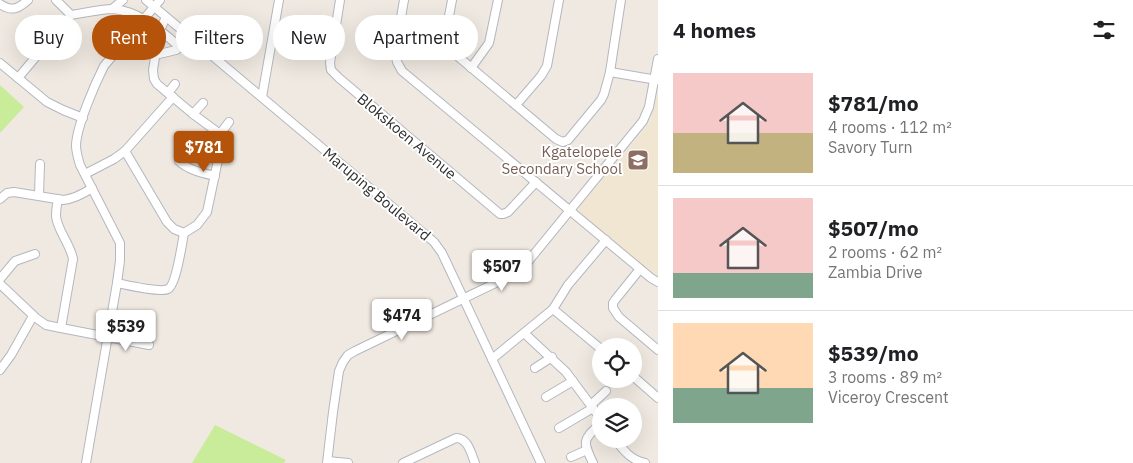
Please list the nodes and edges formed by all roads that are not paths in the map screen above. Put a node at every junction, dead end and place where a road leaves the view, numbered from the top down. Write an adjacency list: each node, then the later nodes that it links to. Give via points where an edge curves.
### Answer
1 (28, 0): 13 (street, via 13,9)
2 (56, 0): 16 (street)
3 (123, 0): 15 (street)
4 (146, 0): 14 (street, Maruping Boulevard)
5 (160, 0): 14 (street)
6 (279, 0): 36 (street)
7 (340, 0): 48 (street, Blokskoen Avenue, via 330,63 331,70 339,78 500,214 508,212)
8 (404, 0): 48 (street, via 396,52 399,67)
9 (452, 0): 30 (street, via 446,43)
10 (498, 0): 30 (street, via 489,43)
11 (559, 0): 38 (street, via 547,66)
12 (621, 0): 31 (street)
13 (0, 4)
14 (154, 7): 18 (street); 19 (street, Maruping Boulevard)
15 (112, 9): 16 (street); 17 (street)
16 (71, 15)
17 (134, 15)
18 (147, 15)
19 (164, 15)
20 (166, 17): 21 (street, Maruping Boulevard)
21 (176, 25)
22 (166, 36): 23 (street)
23 (176, 45)
24 (658, 59): 33 (street)
25 (33, 60): 32 (street)
26 (109, 60): 40 (street, via 98,78)
27 (154, 60): 35 (street, via 154,79)
28 (218, 60): 36 (street, Maruping Boulevard)
29 (0, 63): 32 (street)
30 (471, 68): 38 (street)
31 (610, 72): 33 (street); 38 (street, via 601,100 565,142 556,139)
32 (18, 78): 40 (street, via 47,102)
33 (656, 80): 53 (street, via 643,121)
34 (175, 84): 35 (street)
35 (170, 95): 39 (street); 43 (street)
36 (262, 97): 62 (street, Maruping Boulevard, via 434,242)
37 (203, 103): 39 (street)
38 (516, 105)
39 (193, 114): 42 (street)
40 (83, 118): 46 (street, via 76,148)
41 (229, 122): 42 (street)
42 (220, 134): 47 (street, via 222,141)
43 (125, 151): 46 (street); 54 (street, via 167,222)
44 (178, 161): 47 (street, via 183,166)
45 (40, 164): 50 (street)
46 (85, 174): 49 (street)
47 (215, 176): 54 (street, via 205,216)
48 (536, 182): 53 (street)
49 (92, 188): 52 (street, via 74,198); 60 (street, via 120,243)
50 (39, 195): 51 (street, via 10,192); 52 (street)
51 (0, 199)
52 (58, 199): 65 (street, via 57,221 72,259)
53 (570, 210): 55 (street); 62 (street, via 523,268)
54 (184, 233): 60 (street, via 171,287 158,290)
55 (606, 240): 57 (street); 63 (street, via 565,289)
56 (35, 254): 58 (street, via 15,261)
57 (640, 269): 59 (street); 70 (street, via 615,300 613,308)
58 (0, 279)
59 (658, 282)
60 (117, 283): 67 (street)
61 (0, 284): 64 (street)
62 (464, 299): 72 (street, Maruping Boulevard); 87 (street, via 348,355 337,381)
63 (553, 309): 66 (street); 68 (street)
64 (33, 316): 65 (street); 74 (street)
65 (61, 328): 67 (street)
66 (524, 333): 71 (street); 72 (street)
67 (107, 337): 69 (street); 88 (street)
68 (592, 342)
69 (149, 345)
70 (658, 350)
71 (552, 357): 73 (street); 75 (street)
72 (492, 359): 92 (street, Maruping Boulevard)
73 (535, 368)
74 (0, 370)
75 (573, 381): 78 (street); 81 (street)
76 (642, 384): 80 (street)
77 (606, 391): 79 (street)
78 (546, 396)
79 (600, 398)
80 (658, 398)
81 (592, 407): 82 (street)
82 (559, 428)
83 (592, 432): 85 (street, via 585,443)
84 (622, 448): 94 (street, via 630,457)
85 (586, 450): 86 (street); 93 (street)
86 (570, 456)
87 (327, 462): 89 (street)
88 (86, 463)
89 (348, 463)
90 (403, 463): 91 (street, via 456,438 466,442)
91 (475, 463)
92 (541, 463)
93 (592, 463)
94 (645, 463)

